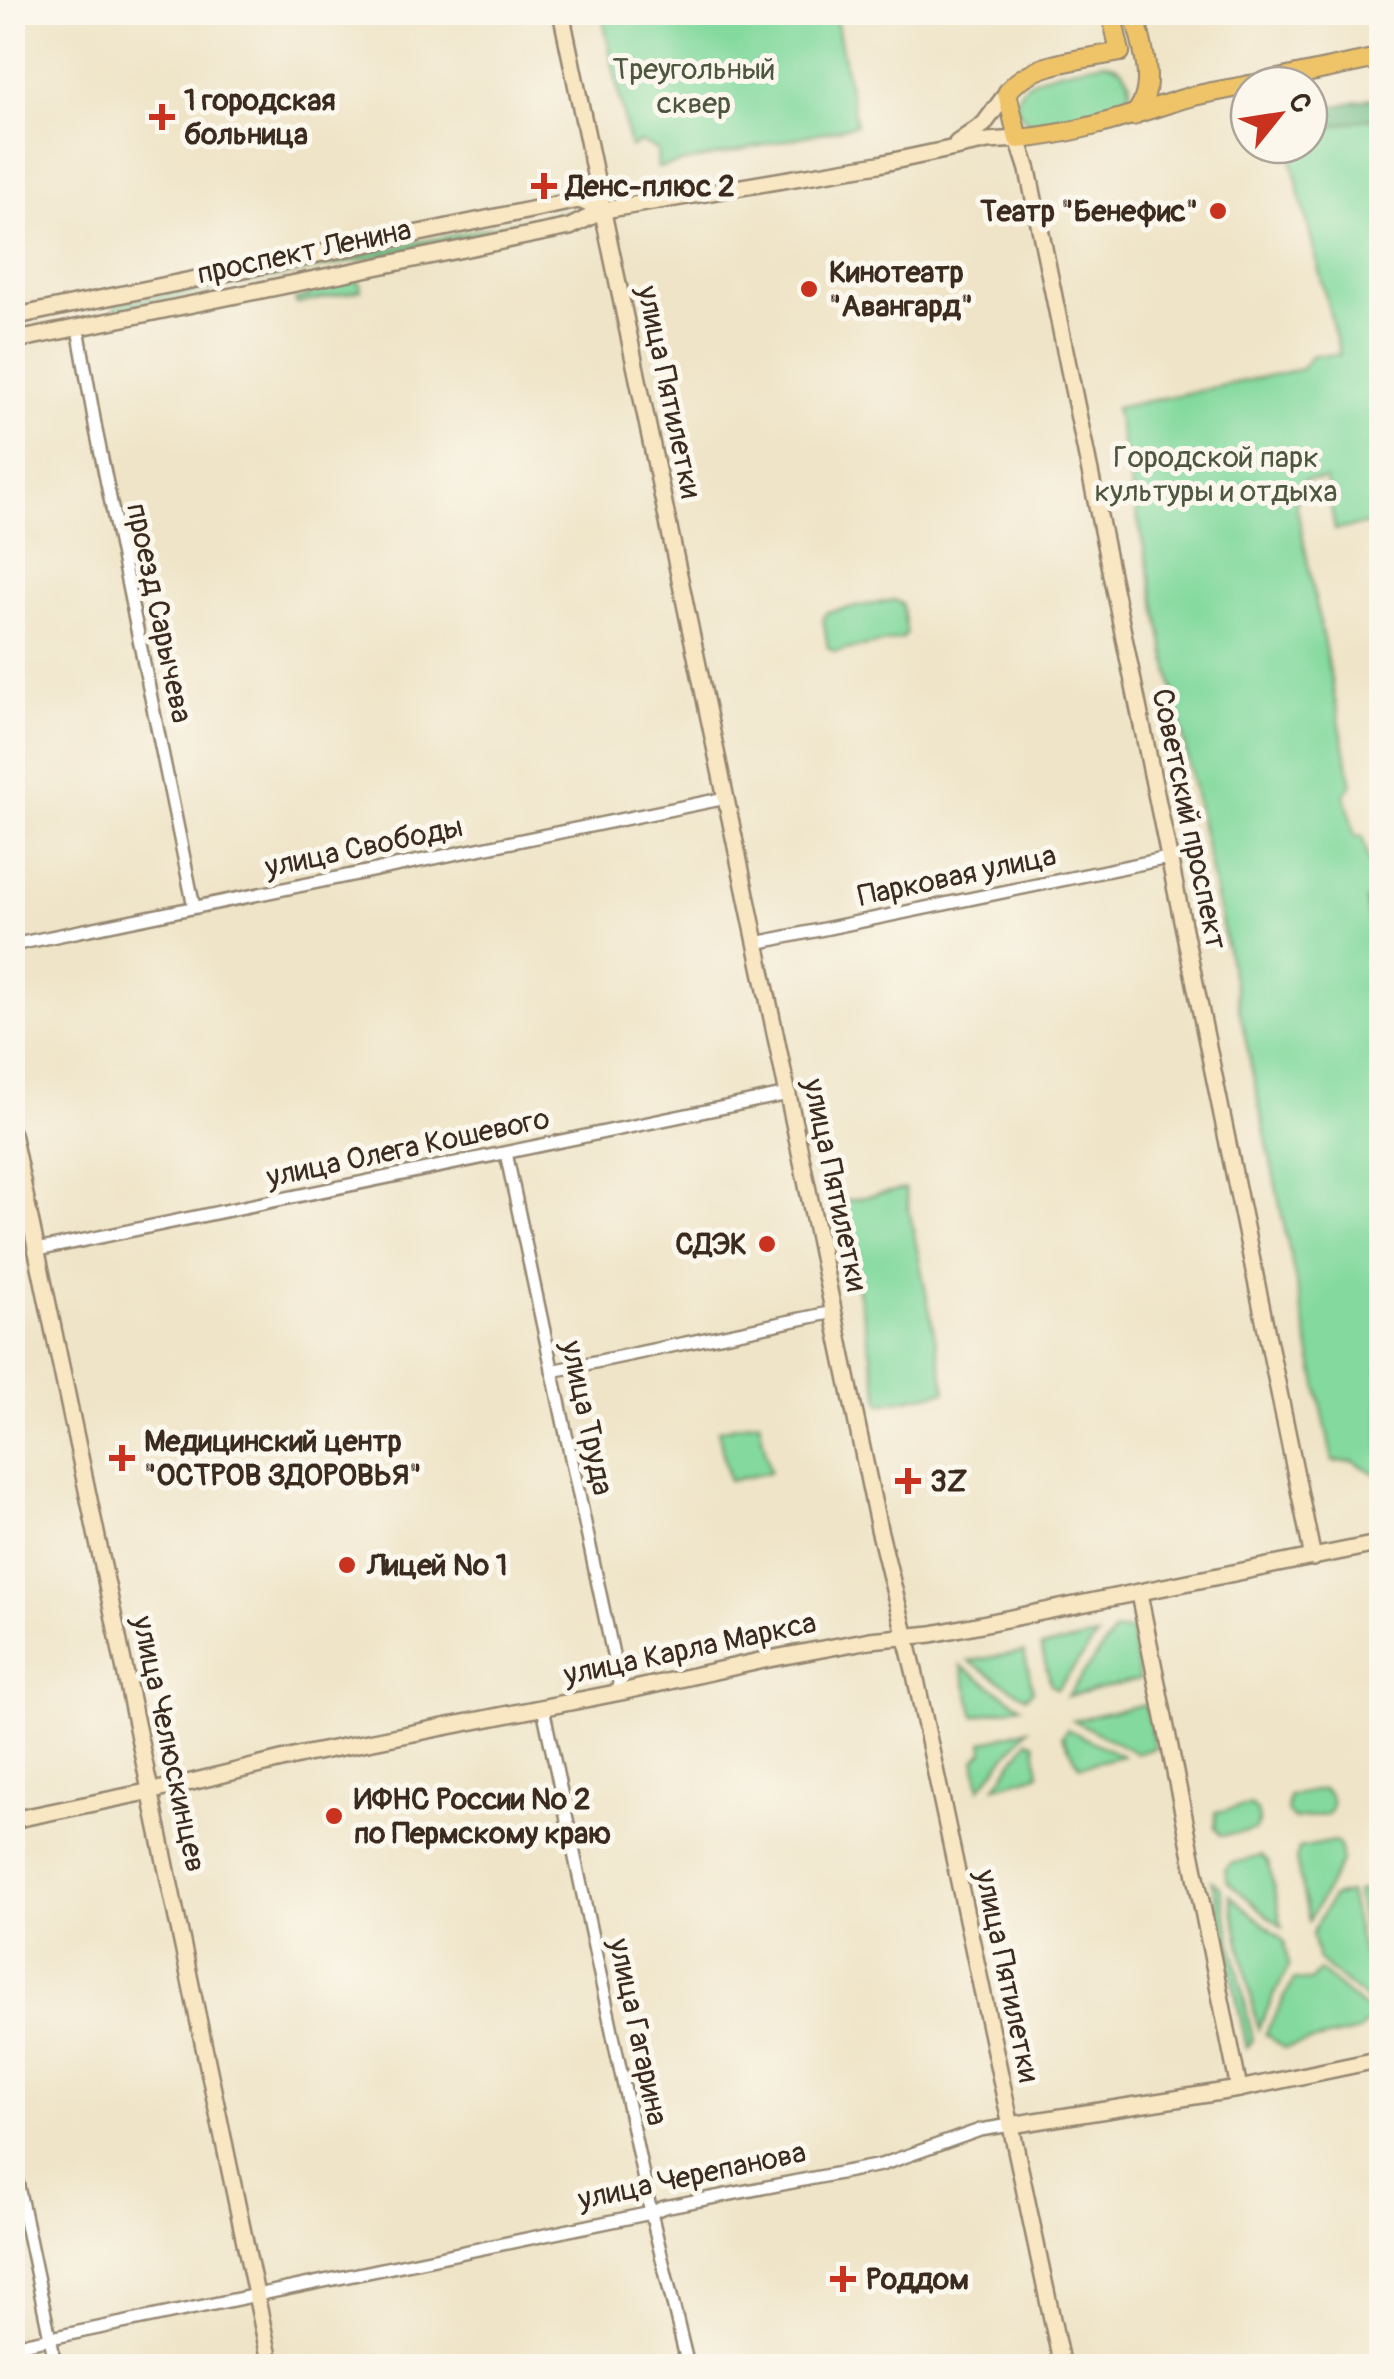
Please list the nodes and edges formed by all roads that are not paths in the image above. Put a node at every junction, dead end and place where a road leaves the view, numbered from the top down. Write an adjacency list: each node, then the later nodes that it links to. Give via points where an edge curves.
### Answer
1 (561, 12): 14 (main road, улица Пятилетки)
2 (1111, 12): 4 (main road)
3 (1134, 12): 7 (main road)
4 (1120, 52): 7 (main road); 9 (main road, проспект Ленина, via 1032,72)
5 (1382, 57): 6 (main road, проспект Ленина)
6 (1329, 68)
7 (1147, 74): 10 (main road); 11 (main road, via 1144,101)
8 (1229, 89): 10 (main road, проспект Ленина)
9 (1007, 93): 12 (main road, Советский проспект); 13 (main road, проспект Ленина, via 972,134)
10 (1183, 99): 11 (main road, проспект Ленина)
11 (1132, 116): 12 (main road, проспект Ленина)
12 (1018, 138): 13 (main road, проспект Ленина); 19 (main road, Советский проспект)
13 (940, 151): 14 (main road, проспект Ленина)
14 (604, 210): 15 (main road, проспект Ленина, via 579,200); 16 (main road, проспект Ленина, via 570,227); 18 (main road, улица Пятилетки)
15 (12, 317)
16 (78, 328): 17 (main road, проспект Ленина); 20 (street, проезд Сарычева)
17 (12, 341)
18 (726, 798): 20 (street, улица Свободы); 21 (main road, улица Пятилетки)
19 (1168, 858): 21 (street, Парковая улица); 30 (main road, Советский проспект)
20 (194, 907): 22 (street, улица Свободы)
21 (756, 942): 23 (main road, улица Пятилетки)
22 (12, 944)
23 (788, 1094): 25 (street, улица Олега Кошевого); 27 (main road, улица Пятилетки)
24 (12, 1133): 26 (main road, улица Челюскинцев)
25 (506, 1153): 26 (street, улица Олега Кошевого); 28 (street, улица Труда)
26 (37, 1250): 35 (main road, улица Челюскинцев)
27 (834, 1312): 28 (street); 32 (main road, улица Пятилетки)
28 (552, 1371): 33 (street, улица Труда)
29 (1382, 1544): 30 (main road, улица Карла Маркса)
30 (1314, 1558): 31 (main road, улица Карла Маркса)
31 (1139, 1594): 32 (main road, улица Карла Маркса); 38 (main road)
32 (905, 1637): 33 (main road, улица Карла Маркса); 39 (main road, улица Пятилетки)
33 (621, 1692): 34 (main road, улица Карла Маркса)
34 (544, 1708): 35 (main road, улица Карла Маркса); 41 (street, улица Гагарина)
35 (150, 1790): 36 (main road, улица Карла Маркса); 42 (main road, улица Челюскинцев)
36 (12, 1820)
37 (1382, 2059): 38 (main road, улица Черепанова)
38 (1239, 2089): 39 (main road, улица Черепанова)
39 (1011, 2125): 41 (street, улица Черепанова, via 880,2165); 48 (main road, улица Пятилетки)
40 (12, 2158): 43 (street)
41 (651, 2213): 42 (street, улица Черепанова); 47 (street, улица Гагарина)
42 (256, 2295): 43 (street, улица Черепанова); 46 (main road, улица Челюскинцев)
43 (50, 2338): 44 (street, улица Черепанова); 45 (street)
44 (12, 2346)
45 (56, 2366)
46 (271, 2366)
47 (688, 2366)
48 (1062, 2366)

